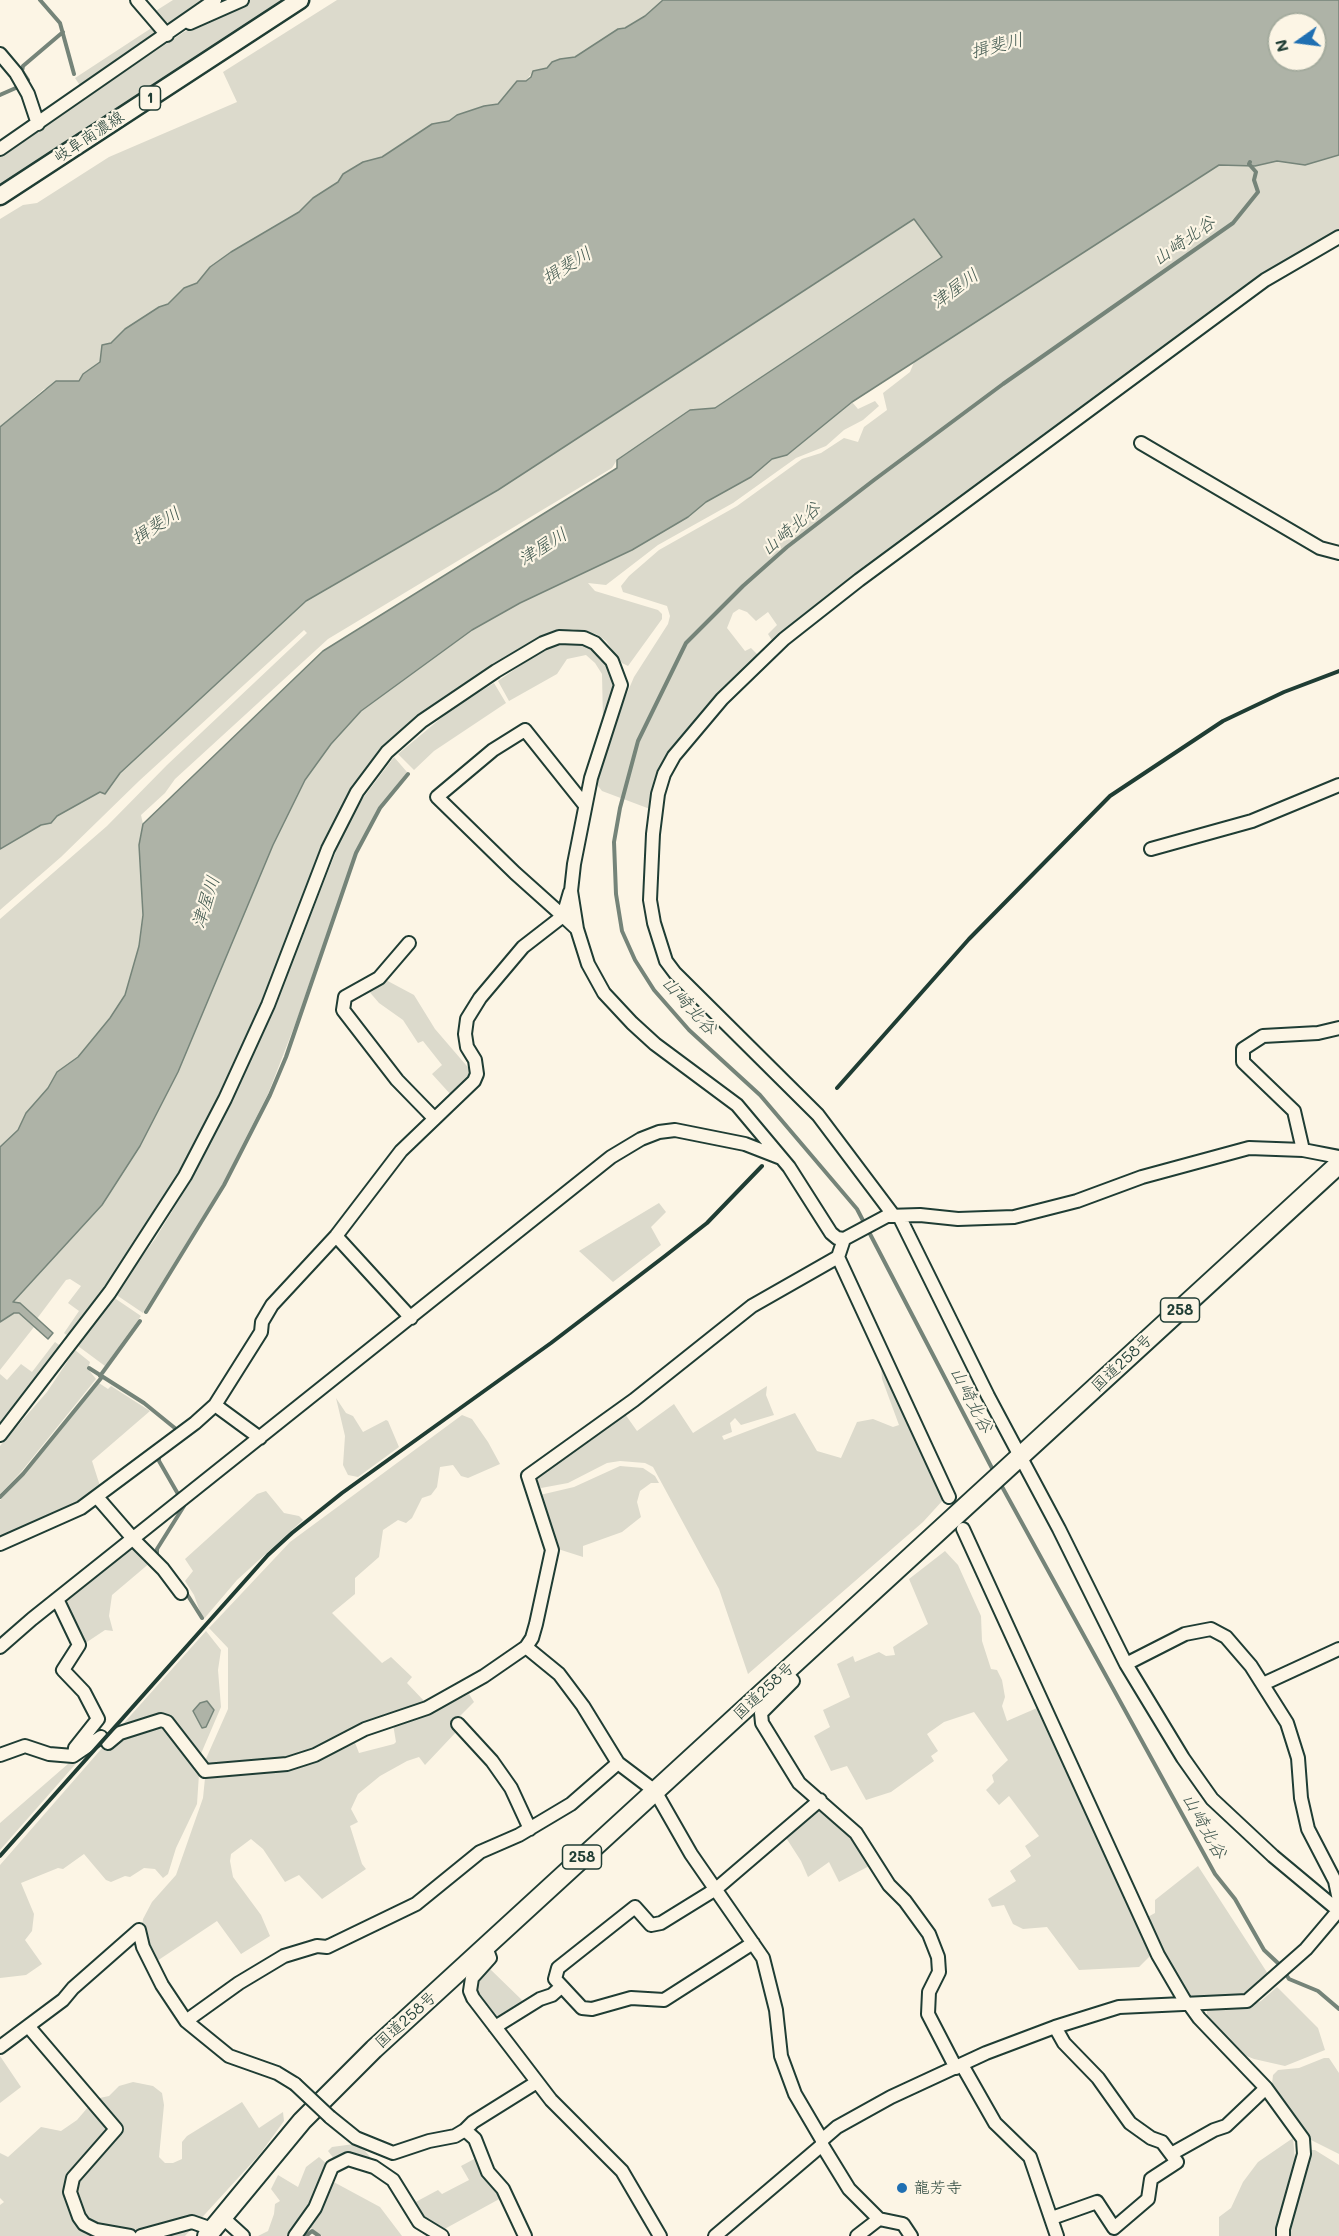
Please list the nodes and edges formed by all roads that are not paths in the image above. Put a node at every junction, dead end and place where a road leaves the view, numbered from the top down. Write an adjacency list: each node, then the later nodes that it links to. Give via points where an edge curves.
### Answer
1 (137, 0): 5 (street)
2 (215, 0): 5 (street)
3 (242, 0): 5 (street)
4 (300, 0): 9 (main road, 岐阜南濃線 / 1)
5 (171, 32): 7 (street)
6 (0, 54): 7 (street, via 28,94)
7 (38, 124): 8 (street)
8 (0, 149)
9 (0, 196)
10 (1339, 237): 26 (street, via 1256,287 784,639 722,699 674,756 664,774 652,834 650,900 666,961 818,1115)
11 (1141, 443): 12 (street, via 1320,548)
12 (1339, 553)
13 (1339, 785): 15 (street, via 1252,820)
14 (585, 804): 16 (street); 17 (street, via 525,730 493,750 437,797); 32 (street, via 621,685 612,661 595,643 584,638 566,636 543,643 454,698 387,752 357,792 328,849 268,1005 185,1176 110,1292)
15 (1151, 849)
16 (571, 891): 17 (street); 18 (street)
17 (563, 916): 18 (street); 21 (street, via 523,948 480,998 467,1019 465,1034 467,1047 476,1060 477,1074)
18 (577, 929): 24 (street, via 588,964 604,993 655,1044 737,1105)
19 (409, 943): 21 (street, via 379,978 345,997 343,1010 397,1080)
20 (1339, 1028): 22 (street, via 1263,1036 1243,1049 1243,1062 1294,1111)
21 (434, 1118): 27 (street, via 381,1174)
22 (1303, 1150): 23 (street); 26 (street, via 1249,1148 1220,1154 1077,1201 1014,1216)
23 (1339, 1157)
24 (782, 1158): 28 (street, via 831,1233); 30 (street, via 745,1144 689,1131 659,1132 641,1139 611,1157)
25 (1339, 1164): 34 (highway, 国道258号 / 258)
26 (893, 1216): 28 (street); 34 (street)
27 (336, 1236): 30 (street); 31 (street, via 272,1305 261,1332)
28 (844, 1239): 29 (street)
29 (838, 1257): 36 (street); 43 (street, via 752,1306 634,1400 528,1476 552,1550 537,1624)
30 (411, 1318): 33 (street)
31 (215, 1405): 33 (street); 35 (street)
32 (0, 1435)
33 (260, 1438): 38 (street)
34 (1017, 1460): 45 (street, via 1114,1635); 46 (highway, 国道258号 / 258)
35 (97, 1497): 38 (street); 39 (street, via 71,1514)
36 (949, 1497)
37 (963, 1529): 61 (street, via 1158,1954)
38 (133, 1539): 40 (street); 41 (street)
39 (0, 1544)
40 (181, 1593)
41 (57, 1599): 42 (street); 49 (street, via 79,1645 63,1670 84,1692 98,1719 75,1748)
42 (0, 1647)
43 (526, 1647): 49 (street, via 470,1686 427,1708 365,1729 294,1763 204,1771 167,1722 161,1720 120,1733); 51 (street, via 558,1674)
44 (1339, 1649): 47 (street)
45 (1126, 1664): 47 (street, via 1185,1634 1210,1629 1226,1637); 57 (street, via 1212,1798 1273,1856)
46 (785, 1672): 52 (highway, 国道258号 / 258); 53 (street, via 793,1681 761,1713 762,1723 799,1783)
47 (1263, 1684): 56 (street, via 1287,1723 1298,1758 1308,1828 1335,1881)
48 (458, 1724): 54 (street, via 511,1788)
49 (74, 1755): 50 (street, via 49,1754 25,1746)
50 (0, 1757)
51 (618, 1763): 52 (street); 54 (street, via 572,1804)
52 (655, 1791): 55 (street); 59 (highway, 国道258号 / 258)
53 (820, 1800): 55 (street); 67 (street, via 856,1833 935,1946 939,1972 929,1992 928,2014)
54 (530, 1829): 62 (street, via 464,1863 416,1904 327,1947 317,1946 284,1956)
55 (716, 1889): 58 (street); 60 (street, via 661,1923 651,1925 635,1907 558,1968 555,1980)
56 (1339, 1900)
57 (1339, 1908): 61 (street, via 1306,1949 1247,2001)
58 (753, 1943): 60 (street, via 664,2000 631,1998 582,2008); 71 (street, via 763,1958 776,2010 782,2058 795,2094)
59 (486, 1947): 64 (street, via 490,1958 472,1978 470,1991); 75 (highway, 国道258号 / 258, via 302,2121)
60 (561, 1986): 64 (street)
61 (1188, 2004): 65 (street, via 1119,2007); 69 (street)
62 (186, 2021): 63 (street, via 142,1947 139,1930 63,2000); 70 (street, bridge, via 229,2056 278,2073 295,2084 356,2138 393,2153)
63 (28, 2026): 66 (street); 76 (street, via 116,2129 73,2178 70,2192 79,2217 96,2230)
64 (495, 2027): 68 (street)
65 (1055, 2027): 67 (street); 72 (street, via 1130,2123 1162,2142)
66 (0, 2047)
67 (959, 2067): 71 (street, via 891,2097 837,2127); 73 (street, via 996,2123 1030,2157)
68 (537, 2082): 70 (street); 82 (street, via 622,2171)
69 (1266, 2088): 72 (street, via 1226,2126); 87 (street, via 1303,2139 1304,2154)
70 (465, 2130): 81 (street, via 475,2139 488,2172 503,2189)
71 (822, 2143): 74 (street, via 849,2189); 83 (street)
72 (1173, 2154): 73 (street, via 1175,2165 1151,2179 1148,2199 1114,2228 1097,2202)
73 (1052, 2218): 86 (street)
74 (879, 2219): 84 (street); 85 (street, via 903,2224)
75 (213, 2227): 77 (street, via 192,2222); 78 (street)
76 (130, 2236)
77 (141, 2236)
78 (243, 2236)
79 (295, 2236): 80 (street, via 315,2208 332,2167 348,2159 374,2167 393,2180 419,2222)
80 (442, 2236)
81 (525, 2236)
82 (660, 2236)
83 (715, 2236)
84 (857, 2236)
85 (911, 2236)
86 (1058, 2236)
87 (1283, 2236)

